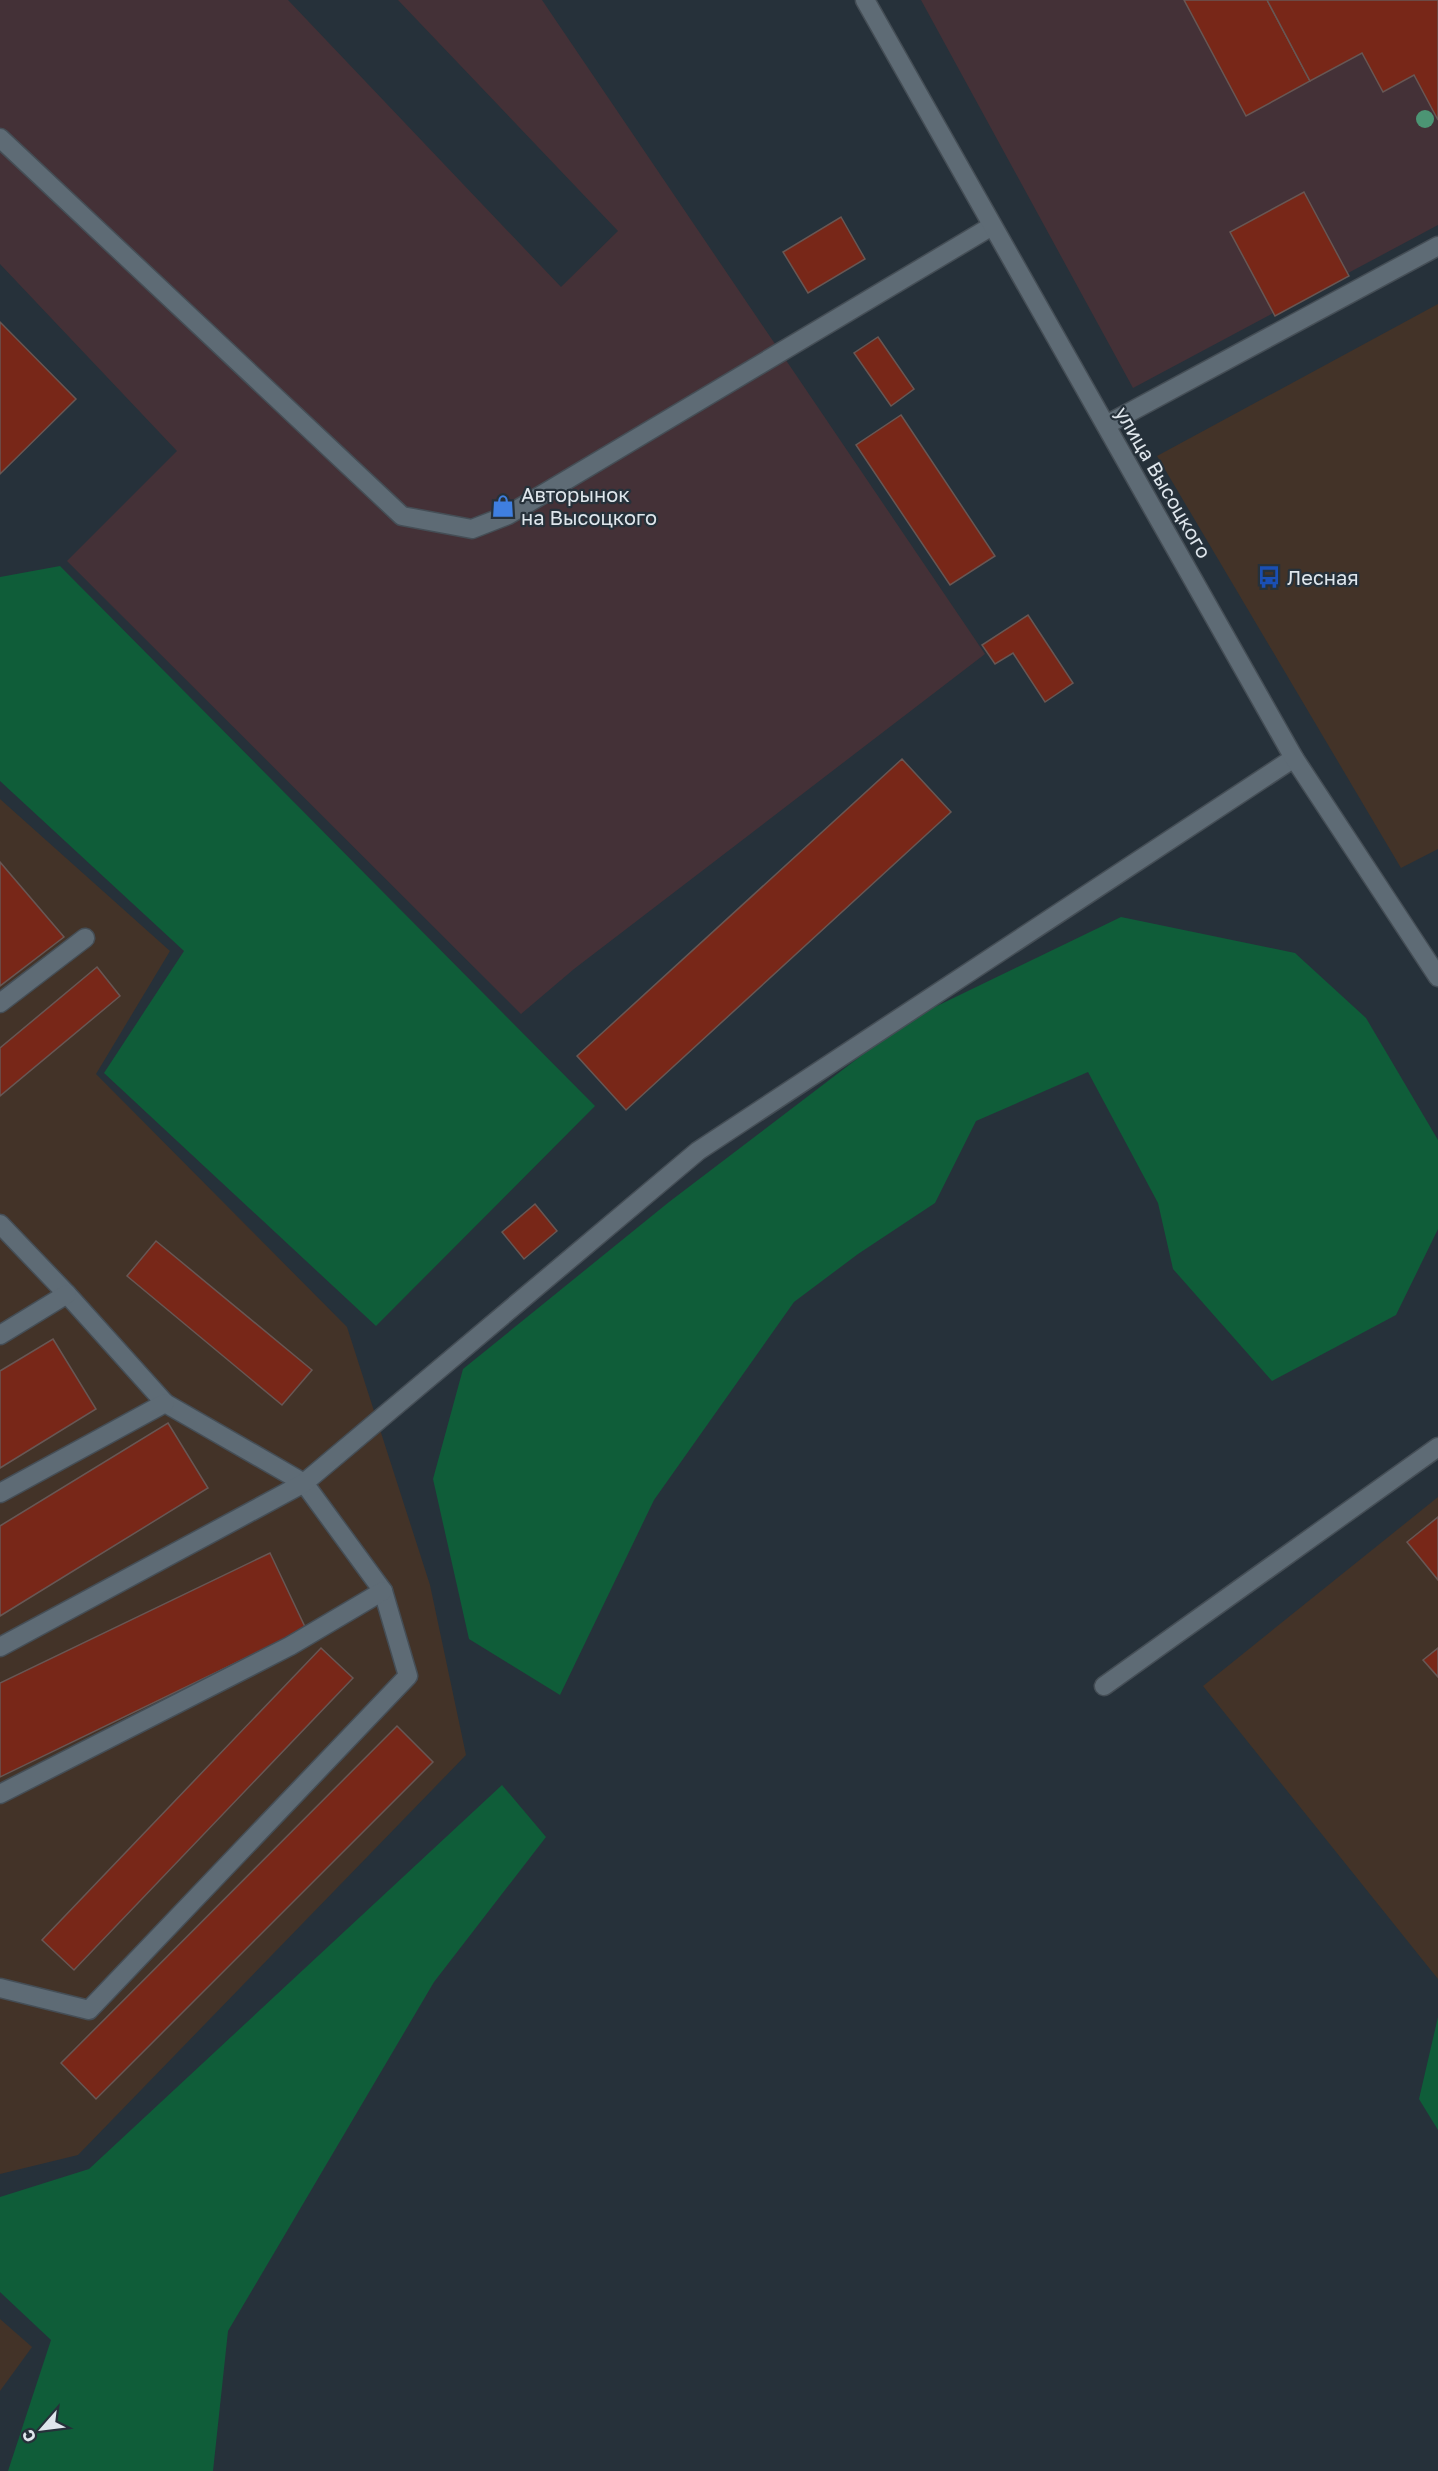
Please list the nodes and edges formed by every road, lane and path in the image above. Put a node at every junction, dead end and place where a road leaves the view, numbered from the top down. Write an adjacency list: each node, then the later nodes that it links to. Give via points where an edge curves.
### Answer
1 (865, 0): 3 (street, улица Высоцкого)
2 (0, 138): 3 (street, via 402,516 472,530 508,515)
3 (992, 226): 5 (street, улица Высоцкого)
4 (1438, 246): 5 (street)
5 (1106, 425): 6 (street, улица Высоцкого)
6 (1294, 758): 8 (street, улица Высоцкого); 15 (street, via 698,1151)
7 (85, 938): 9 (street)
8 (1438, 977)
9 (0, 1004)
10 (0, 1224): 11 (street)
11 (67, 1294): 12 (street); 13 (street)
12 (0, 1335)
13 (165, 1403): 15 (street); 16 (street)
14 (1438, 1447): 19 (street)
15 (304, 1483): 17 (street); 18 (street)
16 (0, 1493)
17 (383, 1591): 20 (street, via 290,1646); 21 (street, via 408,1676 88,2010)
18 (0, 1647)
19 (1104, 1686)
20 (0, 1794)
21 (0, 1988)

